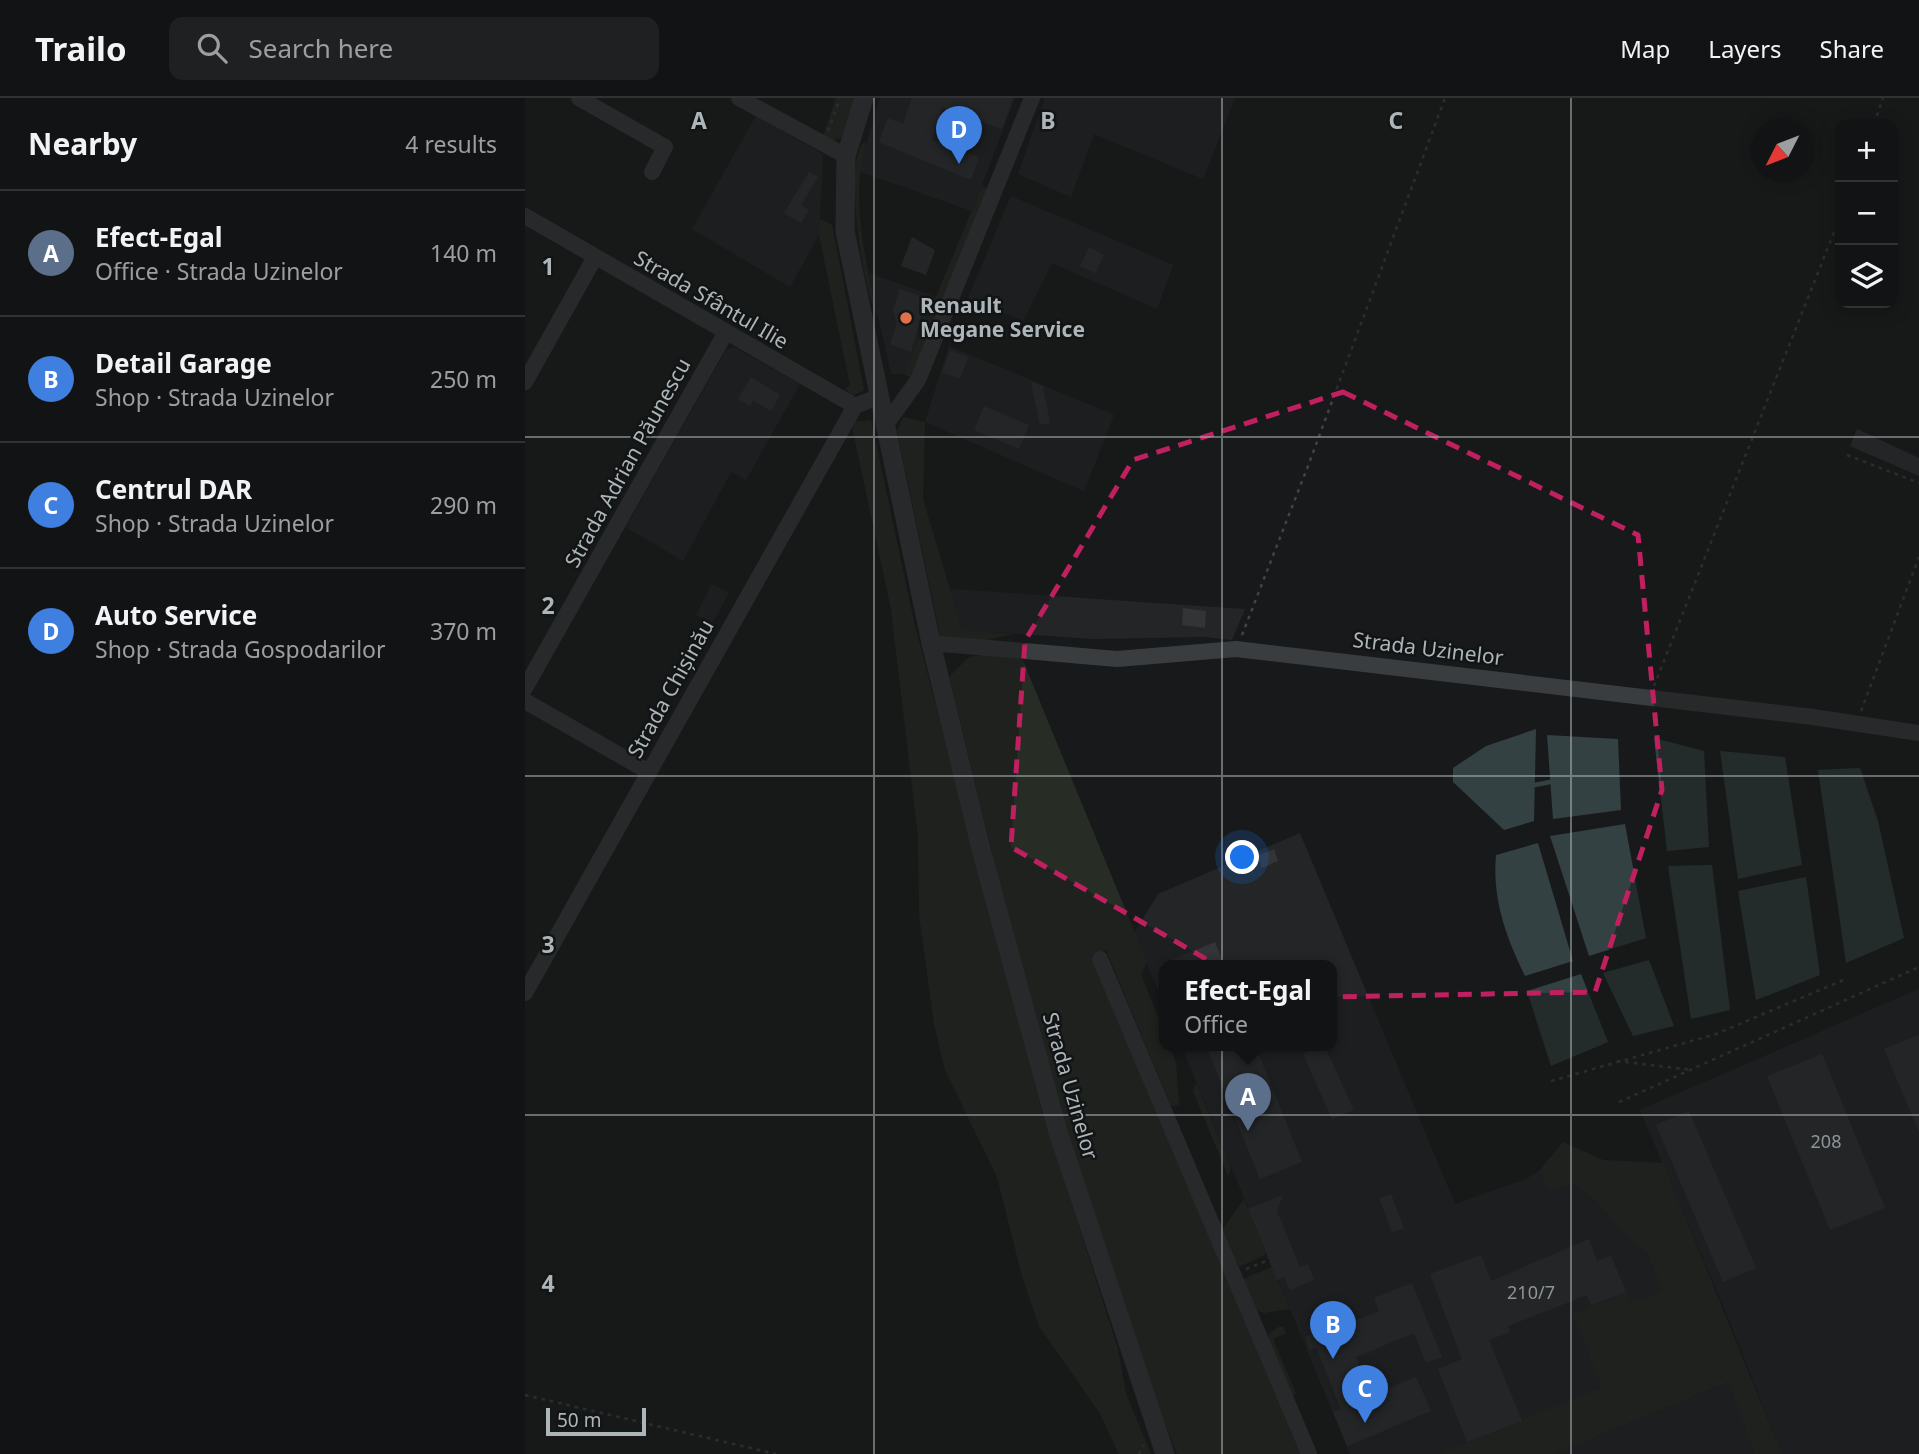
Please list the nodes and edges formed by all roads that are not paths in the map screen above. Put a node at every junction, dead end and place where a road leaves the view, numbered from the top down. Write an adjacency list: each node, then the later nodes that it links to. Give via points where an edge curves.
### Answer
1 (579, 98): 6 (street, via 665,147)
2 (739, 98): 5 (street)
3 (864, 98): 5 (street, Strada Uzinelor)
4 (1031, 98): 13 (street, via 918,380)
5 (846, 156): 11 (street, Strada Uzinelor, via 845,231)
6 (652, 172)
7 (525, 216): 8 (street, Strada Sfântul Ilie)
8 (595, 257): 9 (street, Strada Sfântul Ilie); 10 (street)
9 (726, 332): 12 (street, Strada Sfântul Ilie); 15 (street, Strada Adrian Păunescu)
10 (525, 382)
11 (878, 397): 12 (street); 13 (street, Strada Uzinelor)
12 (855, 406): 18 (street, Strada Chișinău)
13 (884, 427): 14 (street, Strada Uzinelor)
14 (930, 643): 17 (street, Strada Uzinelor, via 1117,659 1236,649); 21 (street, Strada Uzinelor, via 1055,1119)
15 (525, 688)
16 (525, 701): 18 (street)
17 (1919, 733)
18 (649, 772): 20 (street, Strada Chișinău)
19 (1100, 959): 22 (street)
20 (525, 993)
21 (1165, 1454)
22 (1309, 1454)

